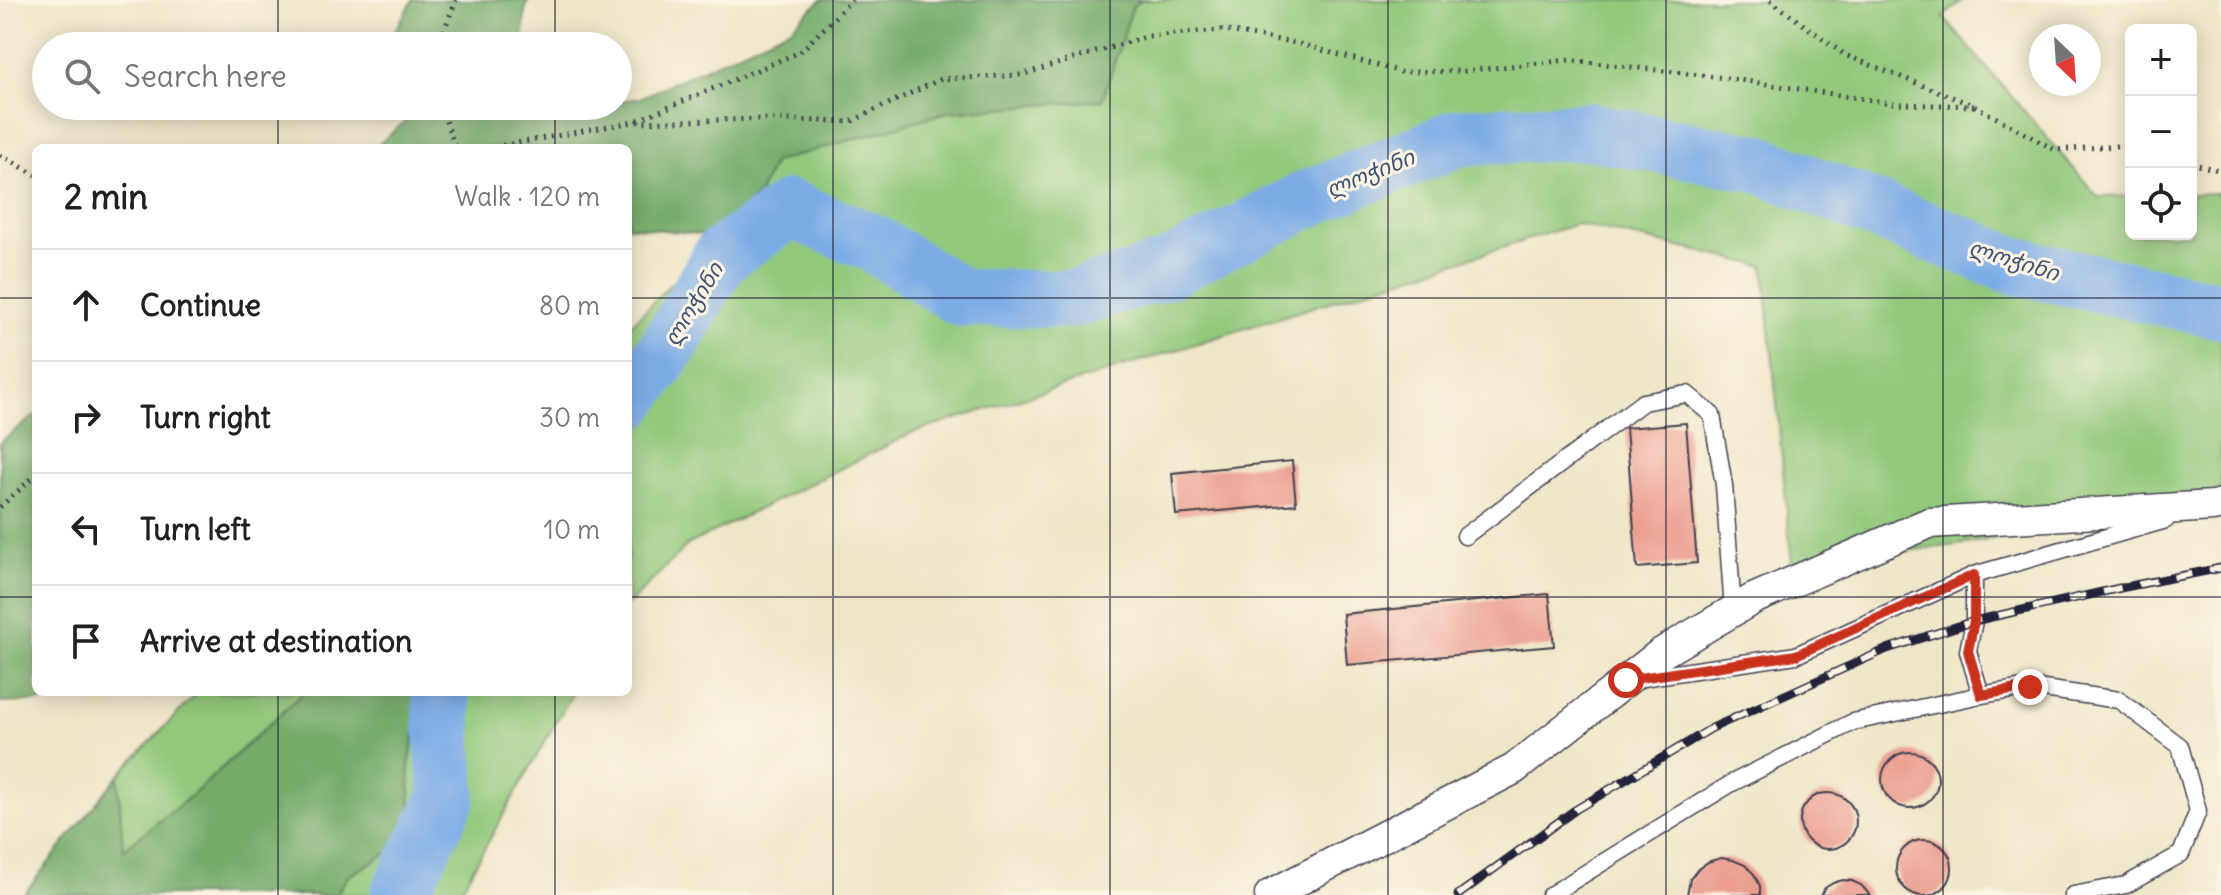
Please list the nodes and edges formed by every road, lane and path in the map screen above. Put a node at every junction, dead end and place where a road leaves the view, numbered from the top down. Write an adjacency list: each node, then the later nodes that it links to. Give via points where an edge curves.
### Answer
1 (456, 0): 4 (path)
2 (852, 0): 7 (path, via 800,52)
3 (1770, 0): 5 (path, via 1845,55)
4 (443, 32)
5 (1975, 106): 7 (path, via 1898,104 1569,60 1401,72 1296,43 1222,30 1148,36 1021,75 941,79 850,122); 10 (path, via 2055,150)
6 (446, 120): 8 (path)
7 (633, 122): 9 (path)
8 (454, 144)
9 (516, 144)
10 (2125, 145)
11 (0, 155): 14 (path)
12 (2197, 165): 13 (path)
13 (2221, 171)
14 (32, 173)
15 (32, 479): 17 (path)
16 (2217, 505): 19 (lane); 20 (street, via 1929,523)
17 (0, 507)
18 (1465, 536): 20 (lane, via 1643,402 1687,394 1712,415 1724,485)
19 (1974, 575): 21 (lane, via 1796,655); 22 (lane, via 1968,651)
20 (1733, 611): 21 (street)
21 (1626, 680): 23 (street, via 1514,769)
22 (1981, 695): 24 (lane, via 1853,722 1732,783); 25 (lane, via 2030,687 2119,700 2180,746 2198,811 2181,854 2126,885)
23 (1270, 895)
24 (1550, 895)
25 (2073, 895)

